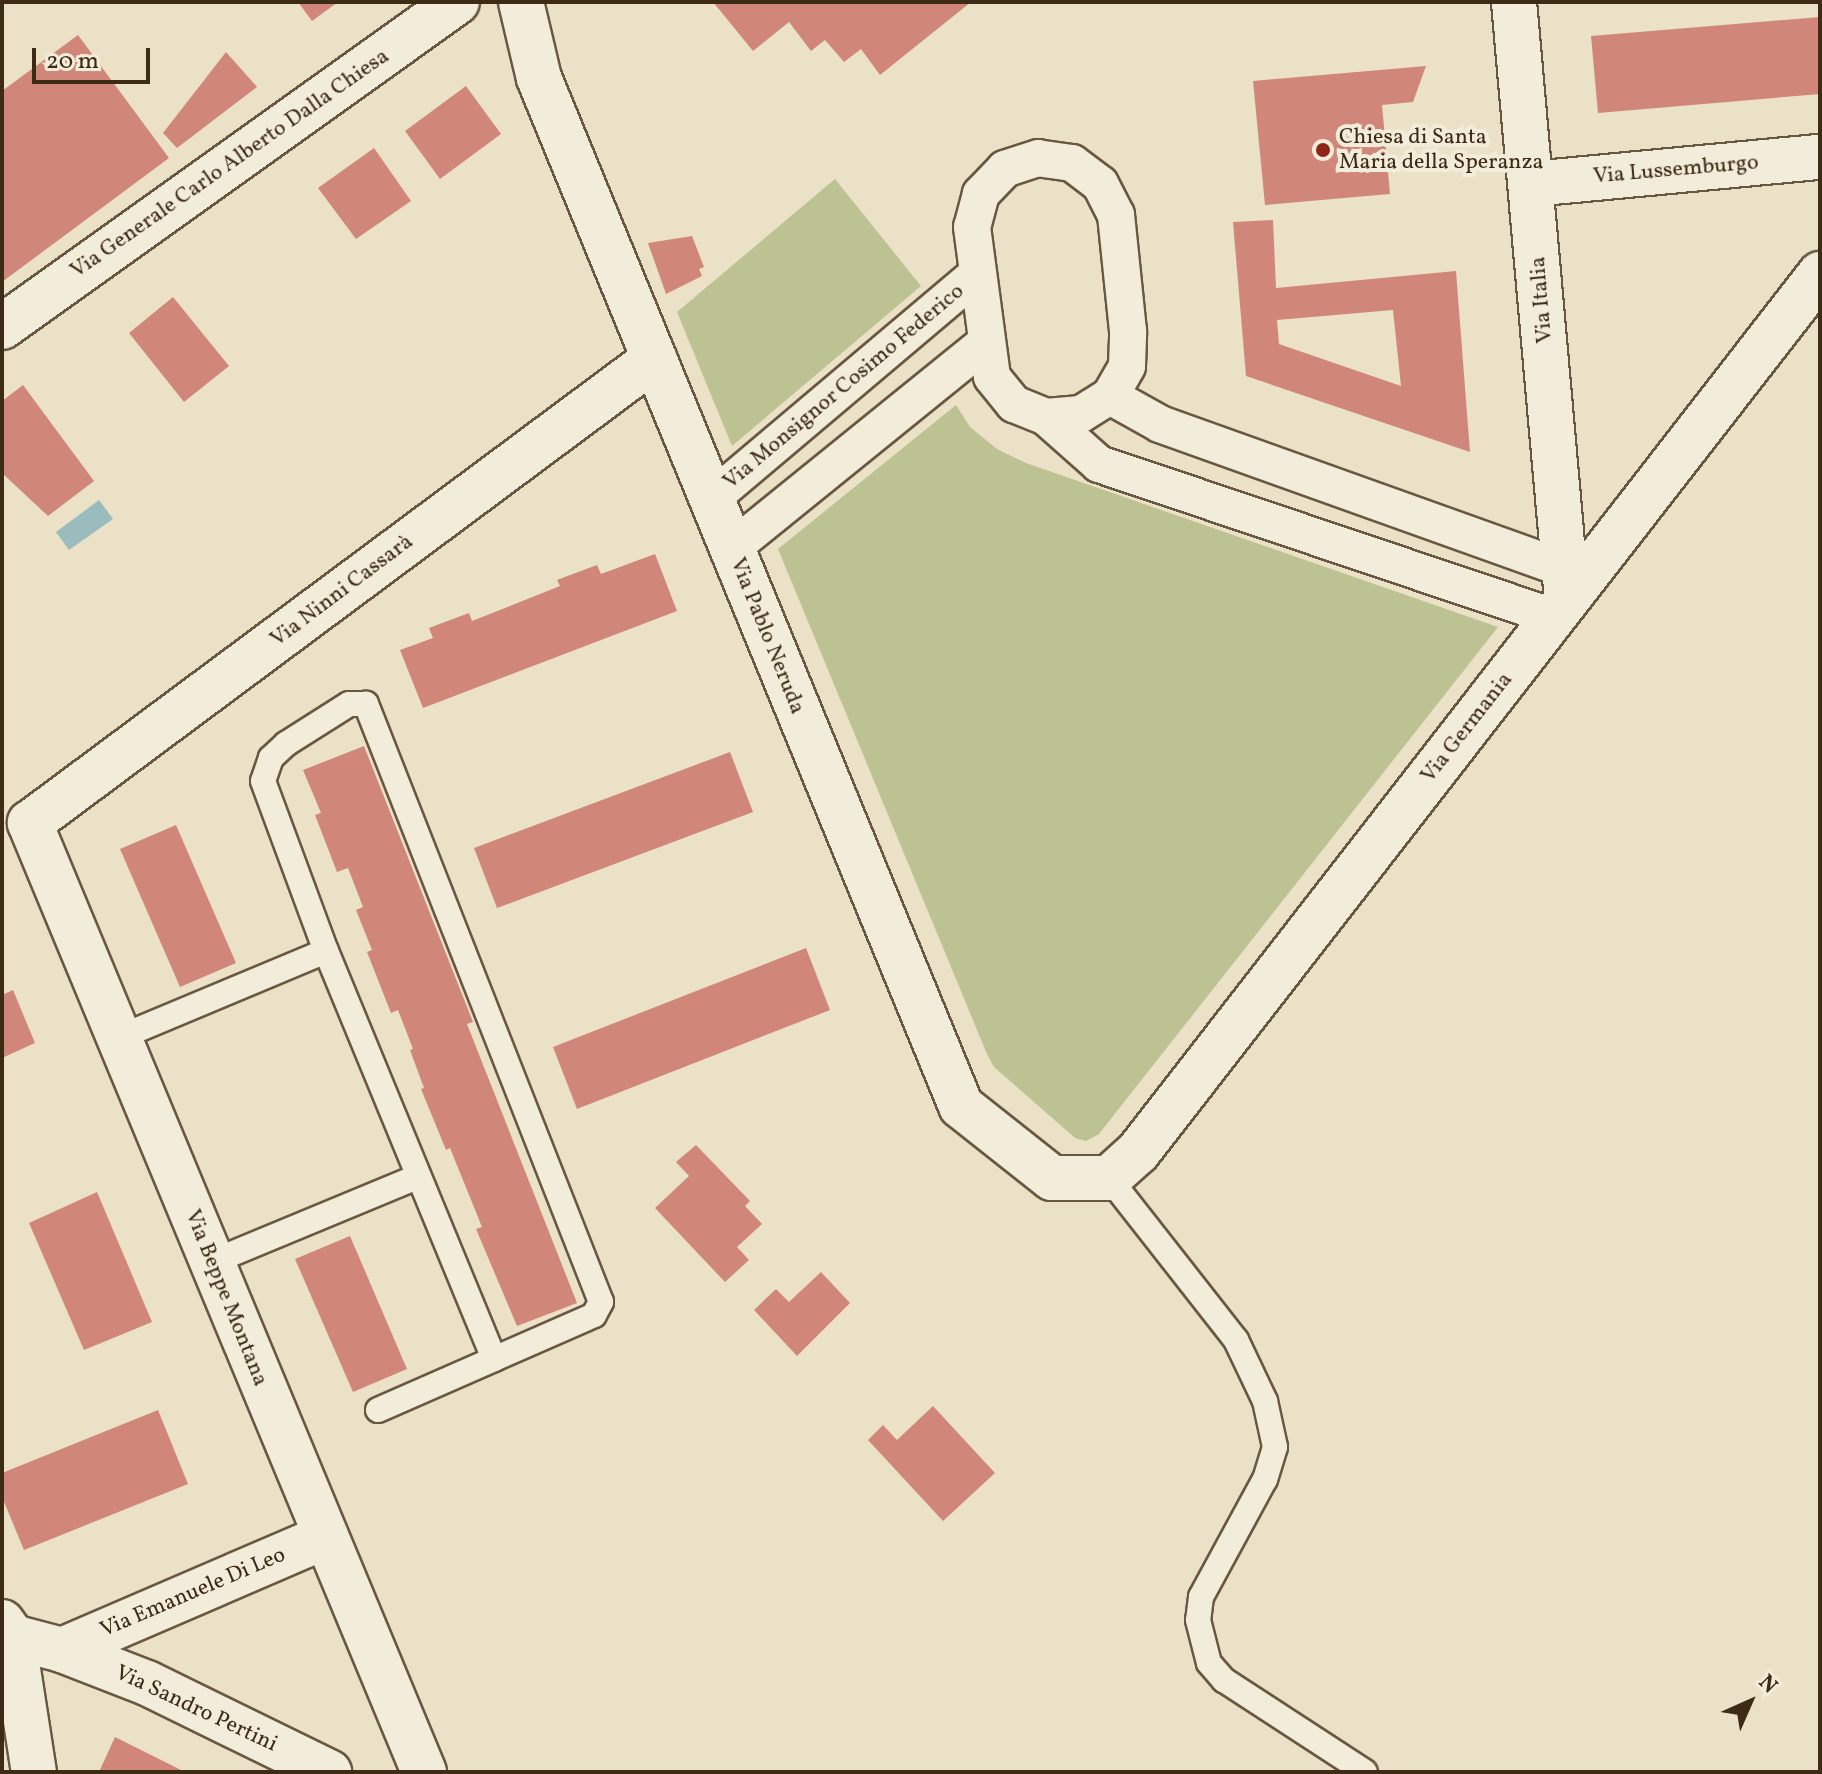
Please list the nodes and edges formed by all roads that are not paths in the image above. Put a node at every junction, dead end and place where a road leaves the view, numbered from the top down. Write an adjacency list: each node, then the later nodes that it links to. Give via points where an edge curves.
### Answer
1 (457, 2): 8 (street, Via Generale Carlo Alberto Dalla Chiesa)
2 (521, 2): 10 (street, Via Pablo Neruda, via 539,78)
3 (1514, 2): 5 (street, Via Italia)
4 (1820, 157): 5 (street, Via Lussemburgo)
5 (1532, 184): 15 (street, Via Italia)
6 (977, 274): 9 (street); 11 (street, via 972,227 981,194 1005,169 1038,158 1072,163 1100,184 1116,215 1128,331 1127,366); 13 (street, Via Monsignor Cosimo Federico)
7 (1820, 274): 15 (street, Via Germania)
8 (2, 327)
9 (985, 343): 12 (street, via 999,386 1014,404); 14 (street)
10 (654, 359): 13 (street, Via Pablo Neruda); 16 (street, Via Ninni Cassarà)
11 (1110, 396): 12 (street, via 1081,414); 15 (street, via 1160,424)
12 (1046, 417): 15 (street, via 1099,464)
13 (711, 499): 14 (street, Via Pablo Neruda)
14 (731, 549): 20 (street, Via Pablo Neruda, via 961,1106 1052,1178)
15 (1562, 595): 20 (street, Via Germania, via 1138,1152)
16 (30, 823): 18 (street, Via Beppe Montana)
17 (326, 951): 18 (lane); 19 (lane); 22 (lane, via 263,781 271,758 286,744 349,704 366,704 601,1302 594,1315)
18 (118, 1038): 21 (street, Via Beppe Montana)
19 (417, 1177): 21 (lane); 22 (lane)
20 (1109, 1178): 30 (lane, via 1236,1340 1265,1401 1275,1447 1265,1479 1201,1597 1198,1620 1209,1663 1224,1680)
21 (212, 1262): 24 (street, Via Beppe Montana)
22 (494, 1359): 23 (lane)
23 (378, 1410)
24 (325, 1537): 26 (street, Via Emanuele Di Leo); 29 (street, Via Beppe Montana)
25 (8, 1629): 26 (street, Via Sandro Pertini); 27 (street)
26 (62, 1650): 28 (street, Via Sandro Pertini, via 147,1683)
27 (34, 1772)
28 (329, 1772)
29 (424, 1772)
30 (1365, 1772)

